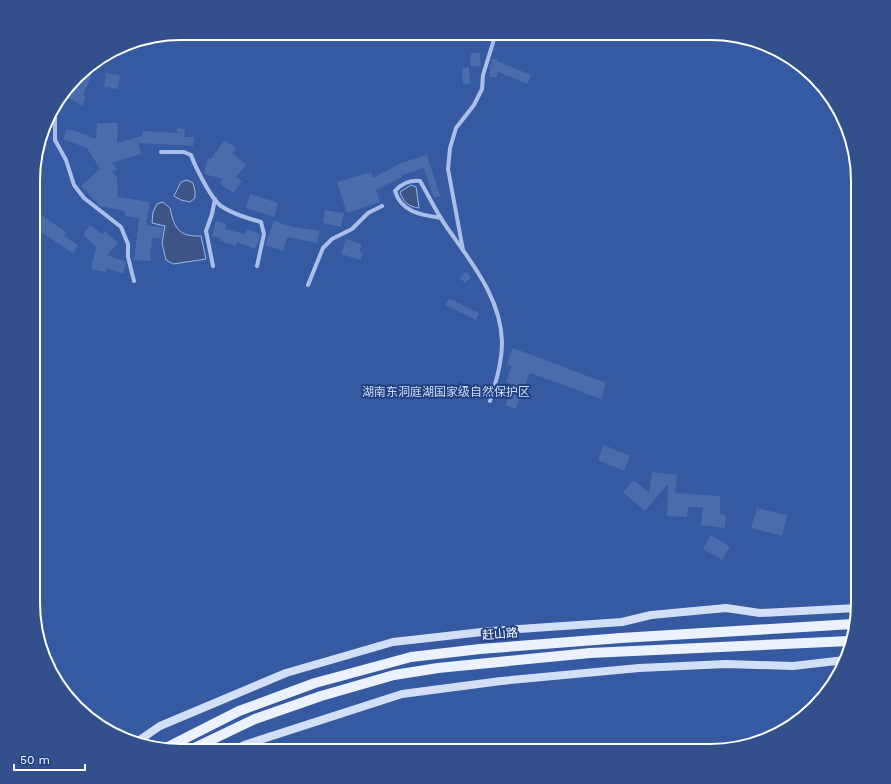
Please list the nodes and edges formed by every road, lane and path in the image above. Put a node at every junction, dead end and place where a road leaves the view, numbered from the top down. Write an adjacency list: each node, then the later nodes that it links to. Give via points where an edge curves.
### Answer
1 (494, 40): 7 (street, via 482,75 482,89 474,105 456,128 450,148 448,169)
2 (55, 119): 10 (street, via 55,140 66,160 74,185 84,198 121,227 128,244 128,257)
3 (161, 152): 4 (street, via 184,152 191,155)
4 (215, 199): 8 (street, via 206,231); 9 (street, via 219,205 234,214 261,222 264,234)
5 (382, 206): 11 (street, via 368,213 352,229 332,239 323,248)
6 (441, 218): 6 (street, via 420,181 413,180 400,185 395,191 398,202 405,207 417,213); 7 (street)
7 (463, 250): 12 (street, via 490,293 502,342 498,375)
8 (214, 266)
9 (257, 266)
10 (134, 281)
11 (308, 285)
12 (490, 401)
13 (851, 608): 17 (main road, via 766,613 726,608 651,615 622,622 491,631 392,642 286,673 160,726)
14 (850, 624): 18 (main road, 赶山路, via 621,638 410,657 315,683 239,712)
15 (846, 641): 19 (main road, via 590,653 438,668 394,675 321,696 255,719)
16 (838, 661): 20 (main road, via 793,666 726,664 639,668 501,681 402,694)
17 (142, 738)
18 (174, 744)
19 (203, 744)
20 (247, 744)

